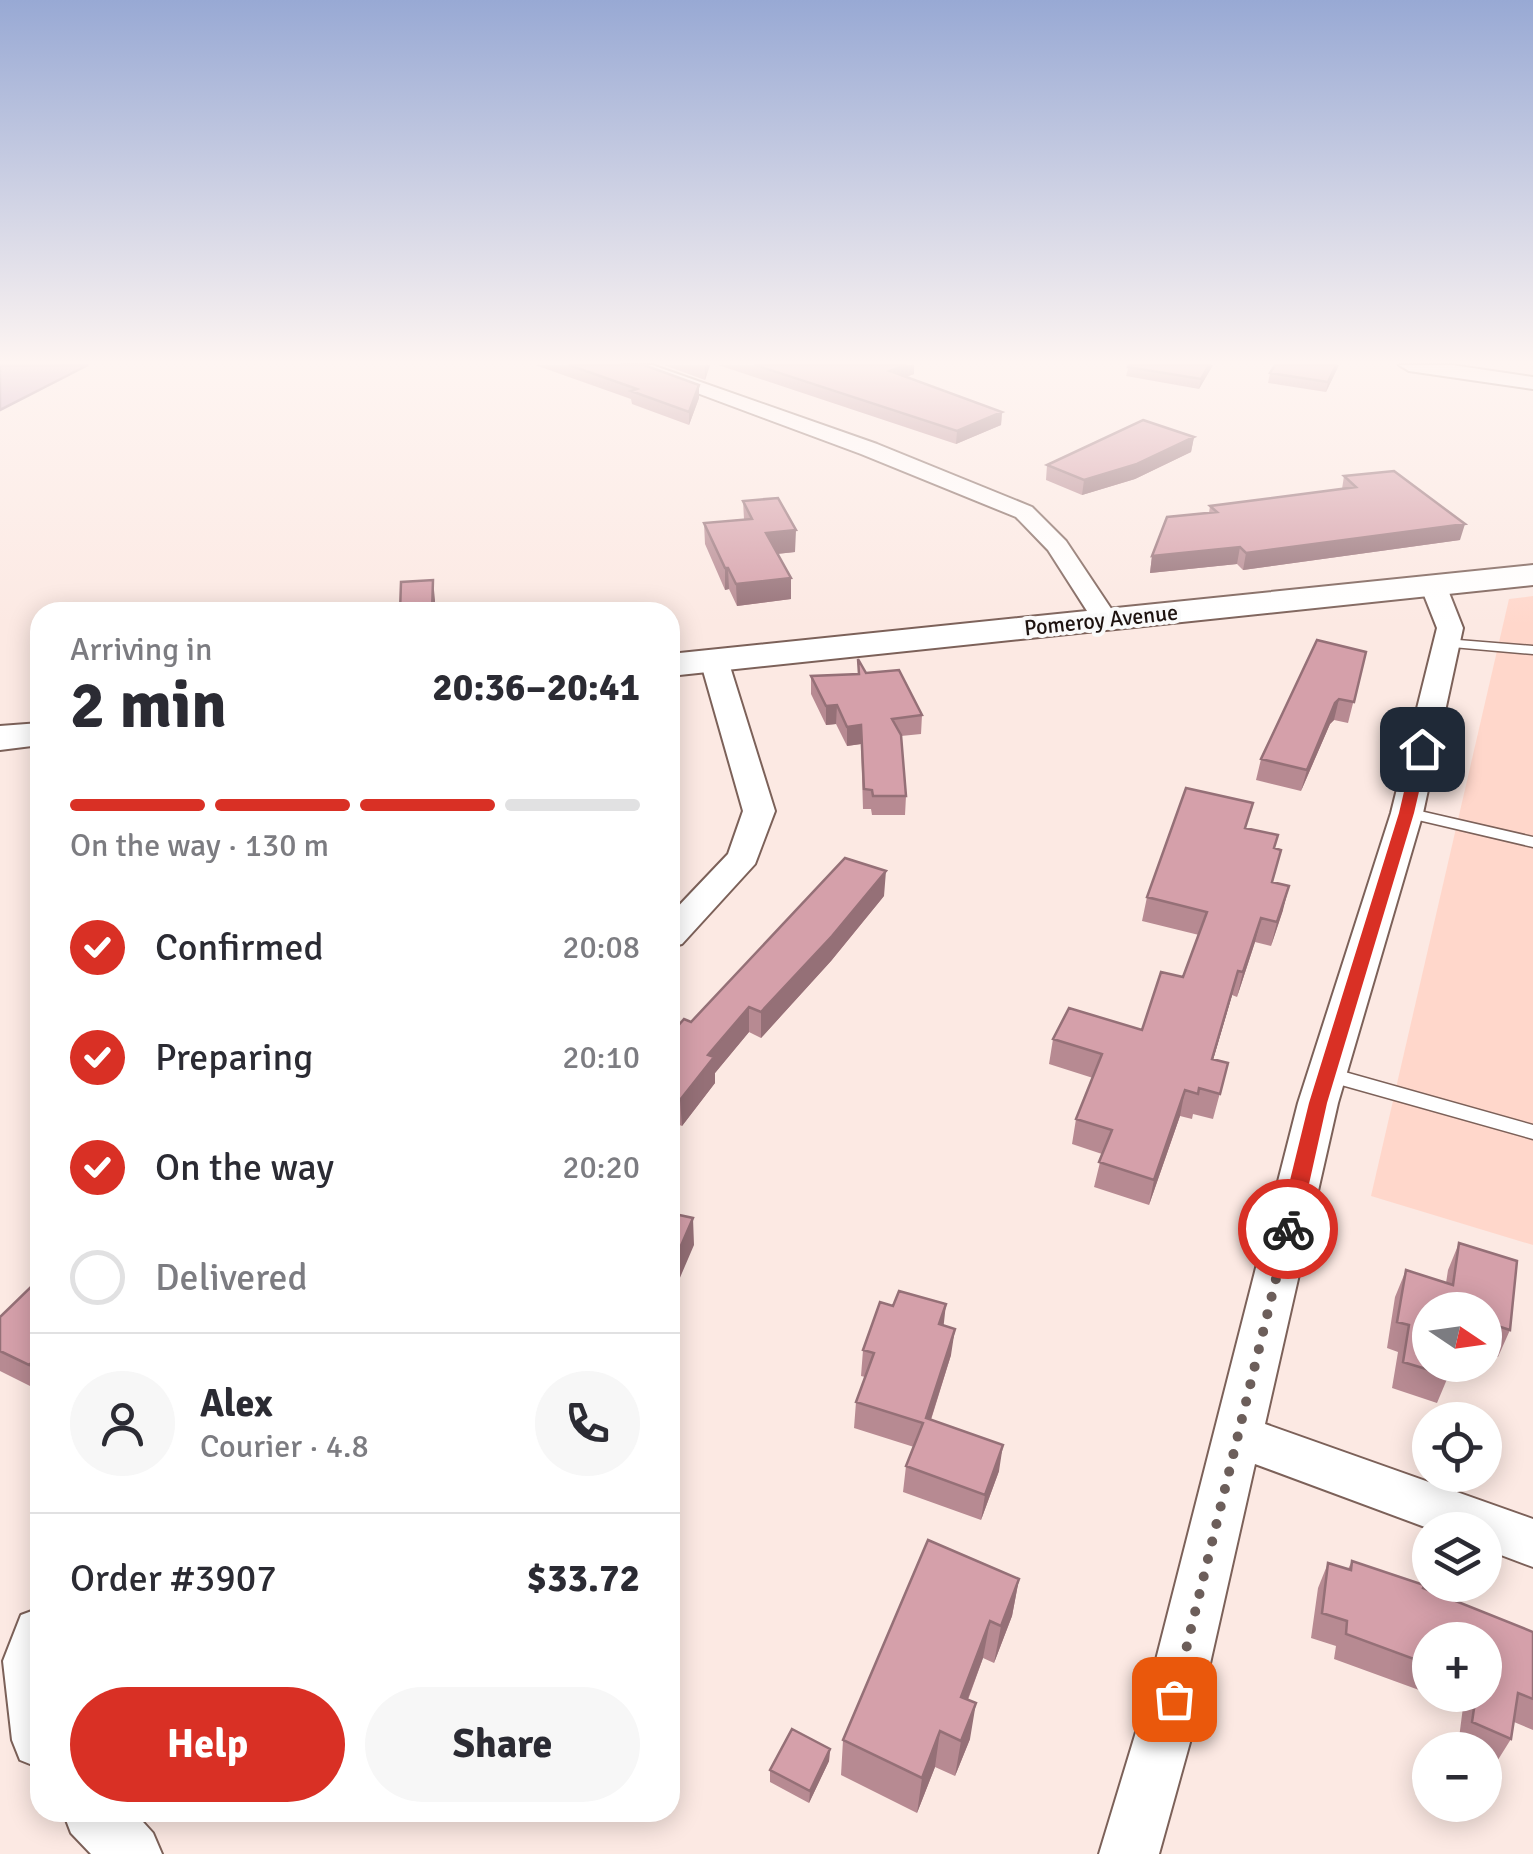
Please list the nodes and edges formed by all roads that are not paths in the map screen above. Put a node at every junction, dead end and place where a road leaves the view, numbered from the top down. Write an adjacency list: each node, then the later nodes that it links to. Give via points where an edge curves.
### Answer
1 (874, 452): 4 (street, via 1024,512 1057,546)
2 (1533, 575): 3 (street, Pomeroy Avenue)
3 (1433, 585): 4 (street, Pomeroy Avenue); 5 (street, via 1447,612)
4 (1105, 619): 7 (street, Pomeroy Avenue)
5 (1446, 643): 6 (lane); 11 (street)
6 (1533, 650)
7 (714, 660): 8 (street, Pomeroy Avenue); 13 (street, via 760,811 743,857)
8 (680, 664)
9 (30, 735): 10 (street)
10 (0, 738)
11 (1406, 813): 12 (lane); 14 (street)
12 (1533, 842)
13 (680, 925)
14 (1327, 1074): 15 (lane); 16 (street)
15 (1533, 1132)
16 (1240, 1437): 17 (street); 20 (street)
17 (1533, 1543)
18 (102, 1822): 19 (street)
19 (132, 1854)
20 (1130, 1854)

